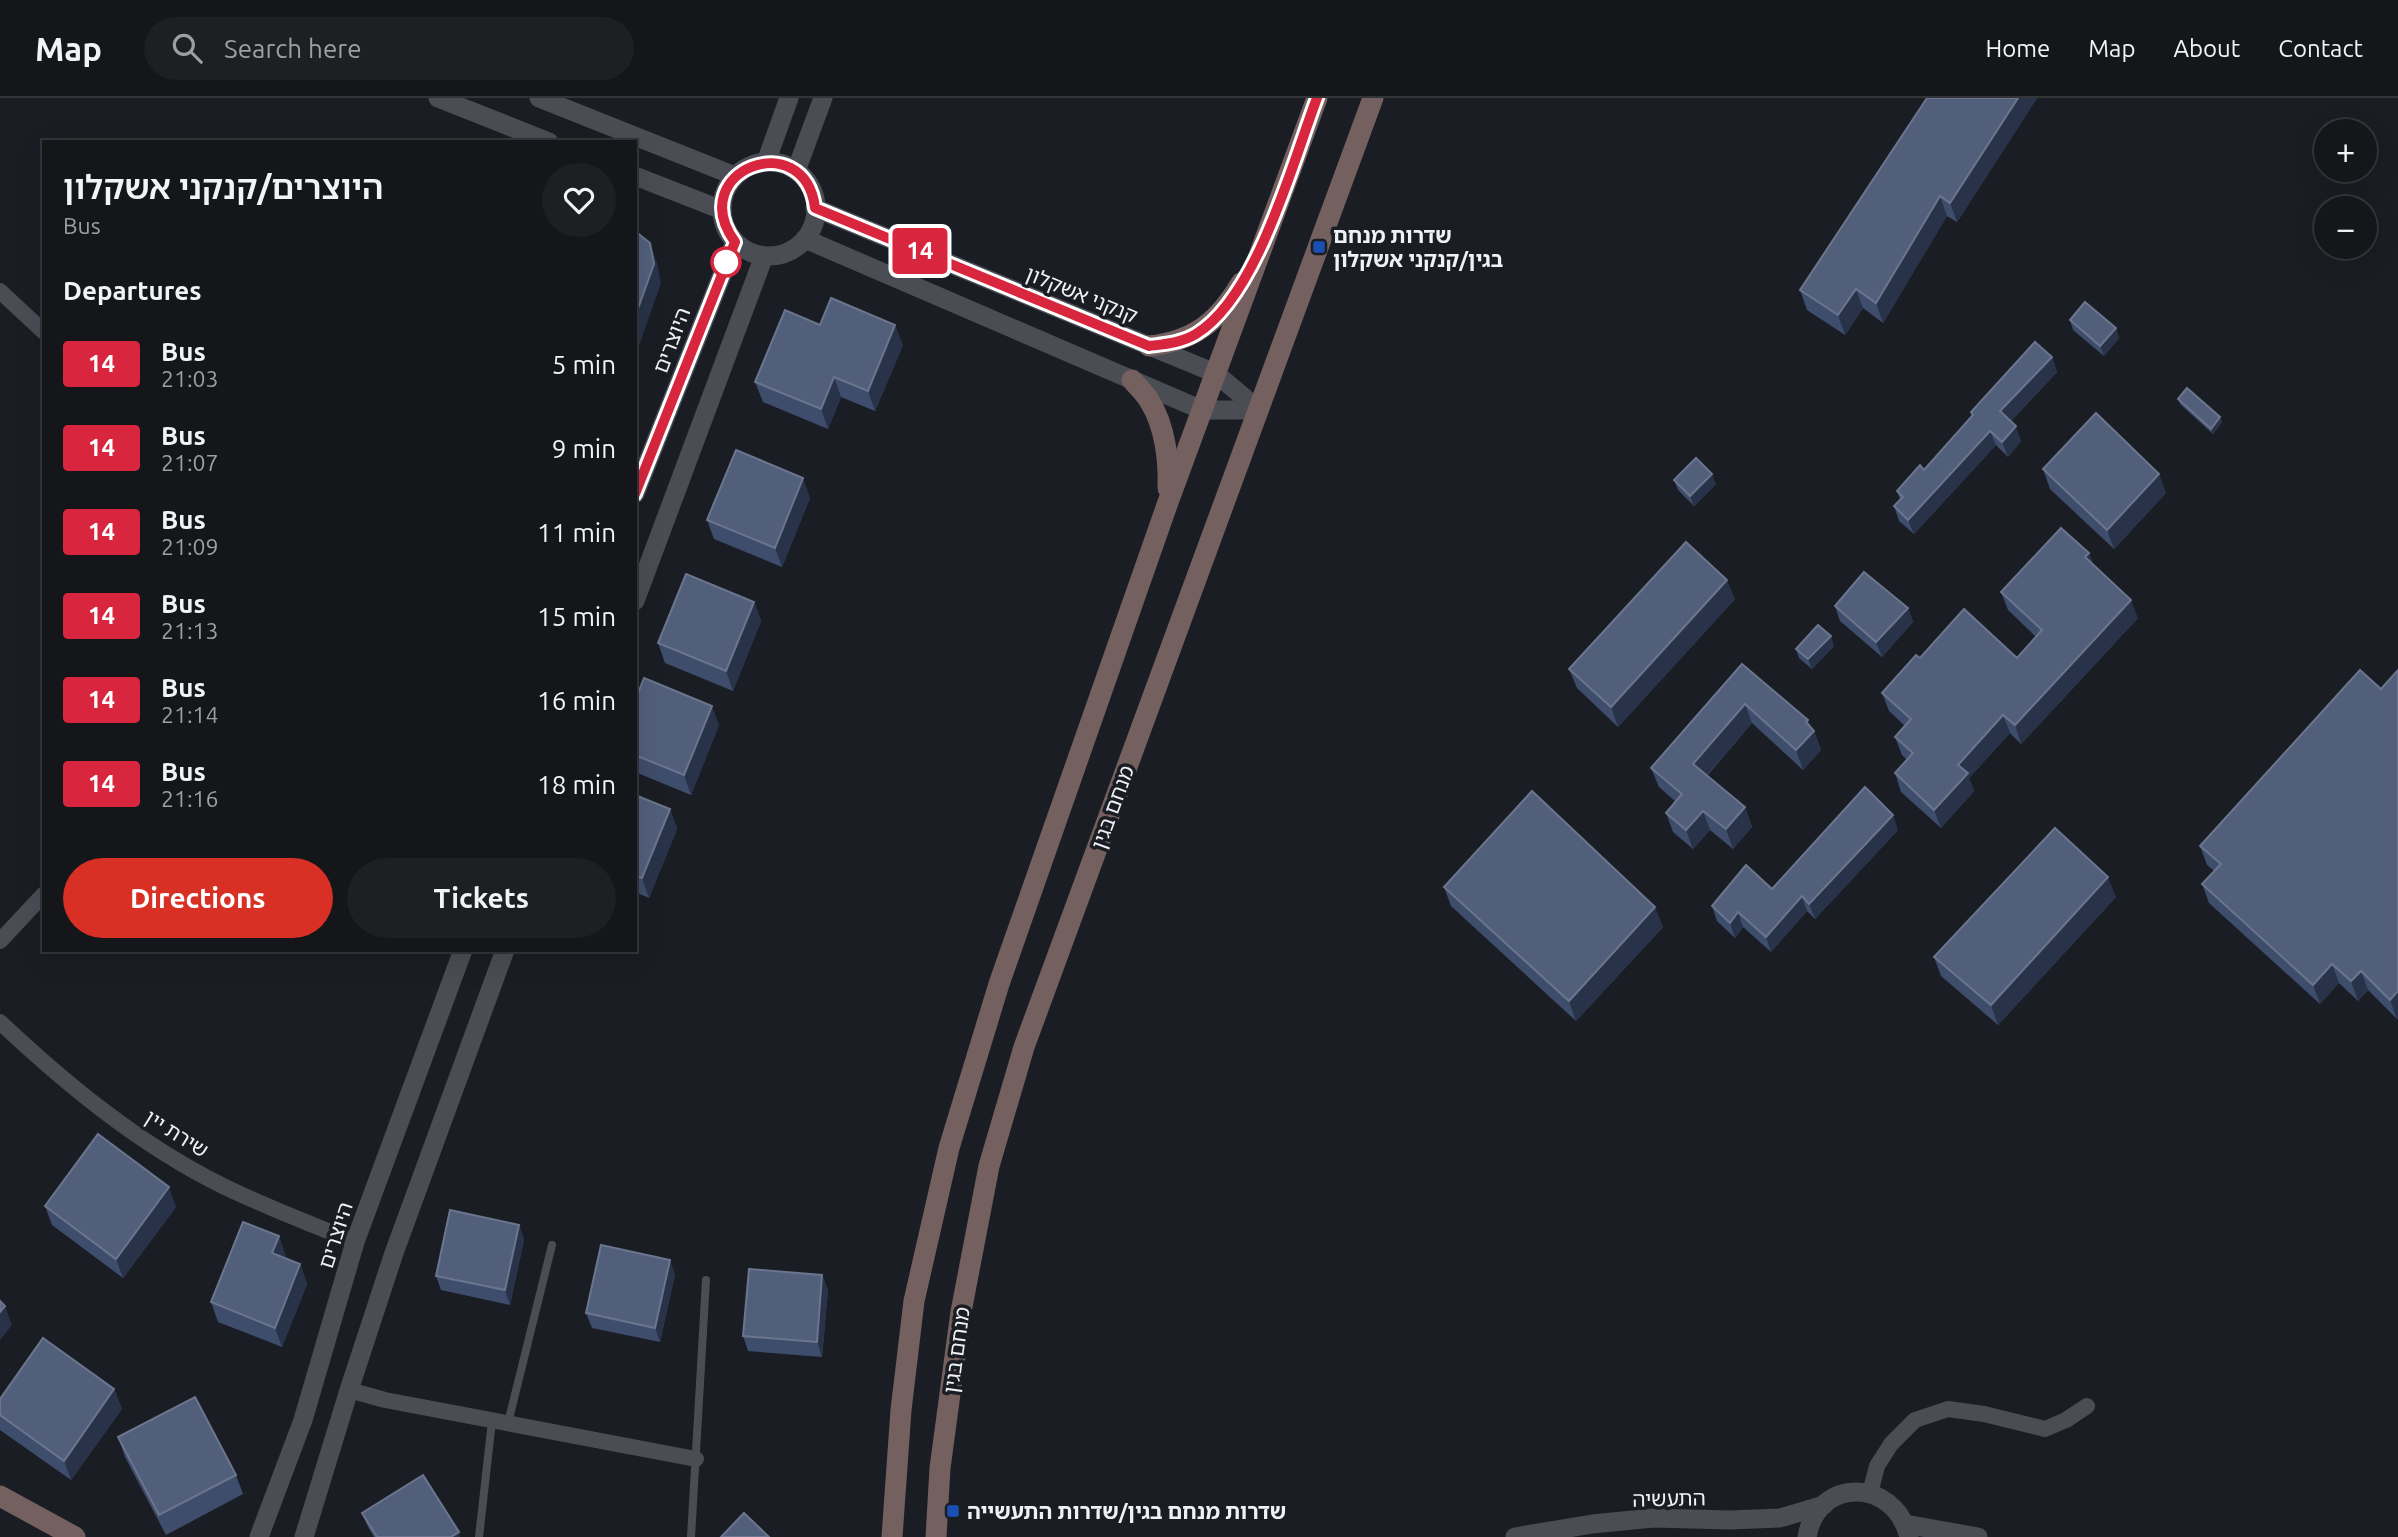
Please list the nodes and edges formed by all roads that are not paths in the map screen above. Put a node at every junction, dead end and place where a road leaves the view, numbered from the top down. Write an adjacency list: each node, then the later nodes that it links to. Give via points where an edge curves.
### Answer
1 (438, 98): 7 (street)
2 (539, 98): 10 (street)
3 (789, 98): 8 (street)
4 (823, 98): 9 (street)
5 (1317, 98): 16 (main road)
6 (1373, 98): 24 (main road, מנחם בגין)
7 (544, 140)
8 (766, 162): 9 (street); 10 (street)
9 (796, 171): 12 (street, via 812,191)
10 (736, 176): 13 (street, via 725,192)
11 (637, 177): 13 (street)
12 (815, 208): 14 (street); 20 (street, קנקני אשקלון)
13 (722, 210): 15 (street, via 723,222)
14 (804, 239): 17 (street, via 779,255); 22 (street)
15 (735, 242): 17 (street); 25 (street, היוצרים)
16 (1260, 251): 20 (main road, via 1237,290 1196,334); 21 (main road)
17 (764, 256): 27 (street)
18 (0, 291): 19 (street)
19 (42, 330)
20 (1149, 346): 21 (street, קנקני אשקלון)
21 (1215, 373): 23 (main road); 24 (street, קנקני אשקלון)
22 (1132, 380): 23 (street); 26 (main road, via 1150,402 1162,432 1169,468)
23 (1202, 410): 24 (street); 26 (main road)
24 (1259, 410): 50 (main road, מנחם בגין, via 1024,1047 989,1166 951,1381)
25 (637, 489)
26 (1167, 505): 44 (main road, via 999,984 949,1148 914,1301)
27 (637, 596)
28 (42, 896): 29 (street)
29 (0, 941)
30 (462, 952): 33 (street, היוצרים)
31 (504, 952): 36 (street)
32 (0, 1022): 33 (street, שירת יין, via 48,1068 163,1150 221,1185)
33 (355, 1242): 46 (street, היוצרים, via 303,1420)
34 (552, 1245): 38 (lane)
35 (706, 1280): 39 (lane)
36 (349, 1390): 38 (street); 47 (street)
37 (2087, 1406): 40 (street, via 2045,1429 1948,1409 1915,1420 1877,1466)
38 (500, 1422): 39 (street); 48 (lane)
39 (696, 1459): 49 (lane)
40 (1870, 1493): 42 (street, התעשיה, via 1847,1493); 43 (street, via 1897,1510)
41 (0, 1496): 45 (main road)
42 (1824, 1505): 51 (street, התעשיה, via 1780,1518 1653,1518); 52 (street, via 1815,1514)
43 (1907, 1530): 53 (street)
44 (891, 1535)
45 (75, 1537)
46 (259, 1537)
47 (304, 1537)
48 (479, 1537)
49 (691, 1537)
50 (938, 1537)
51 (1515, 1537)
52 (1807, 1537)
53 (1978, 1537)

